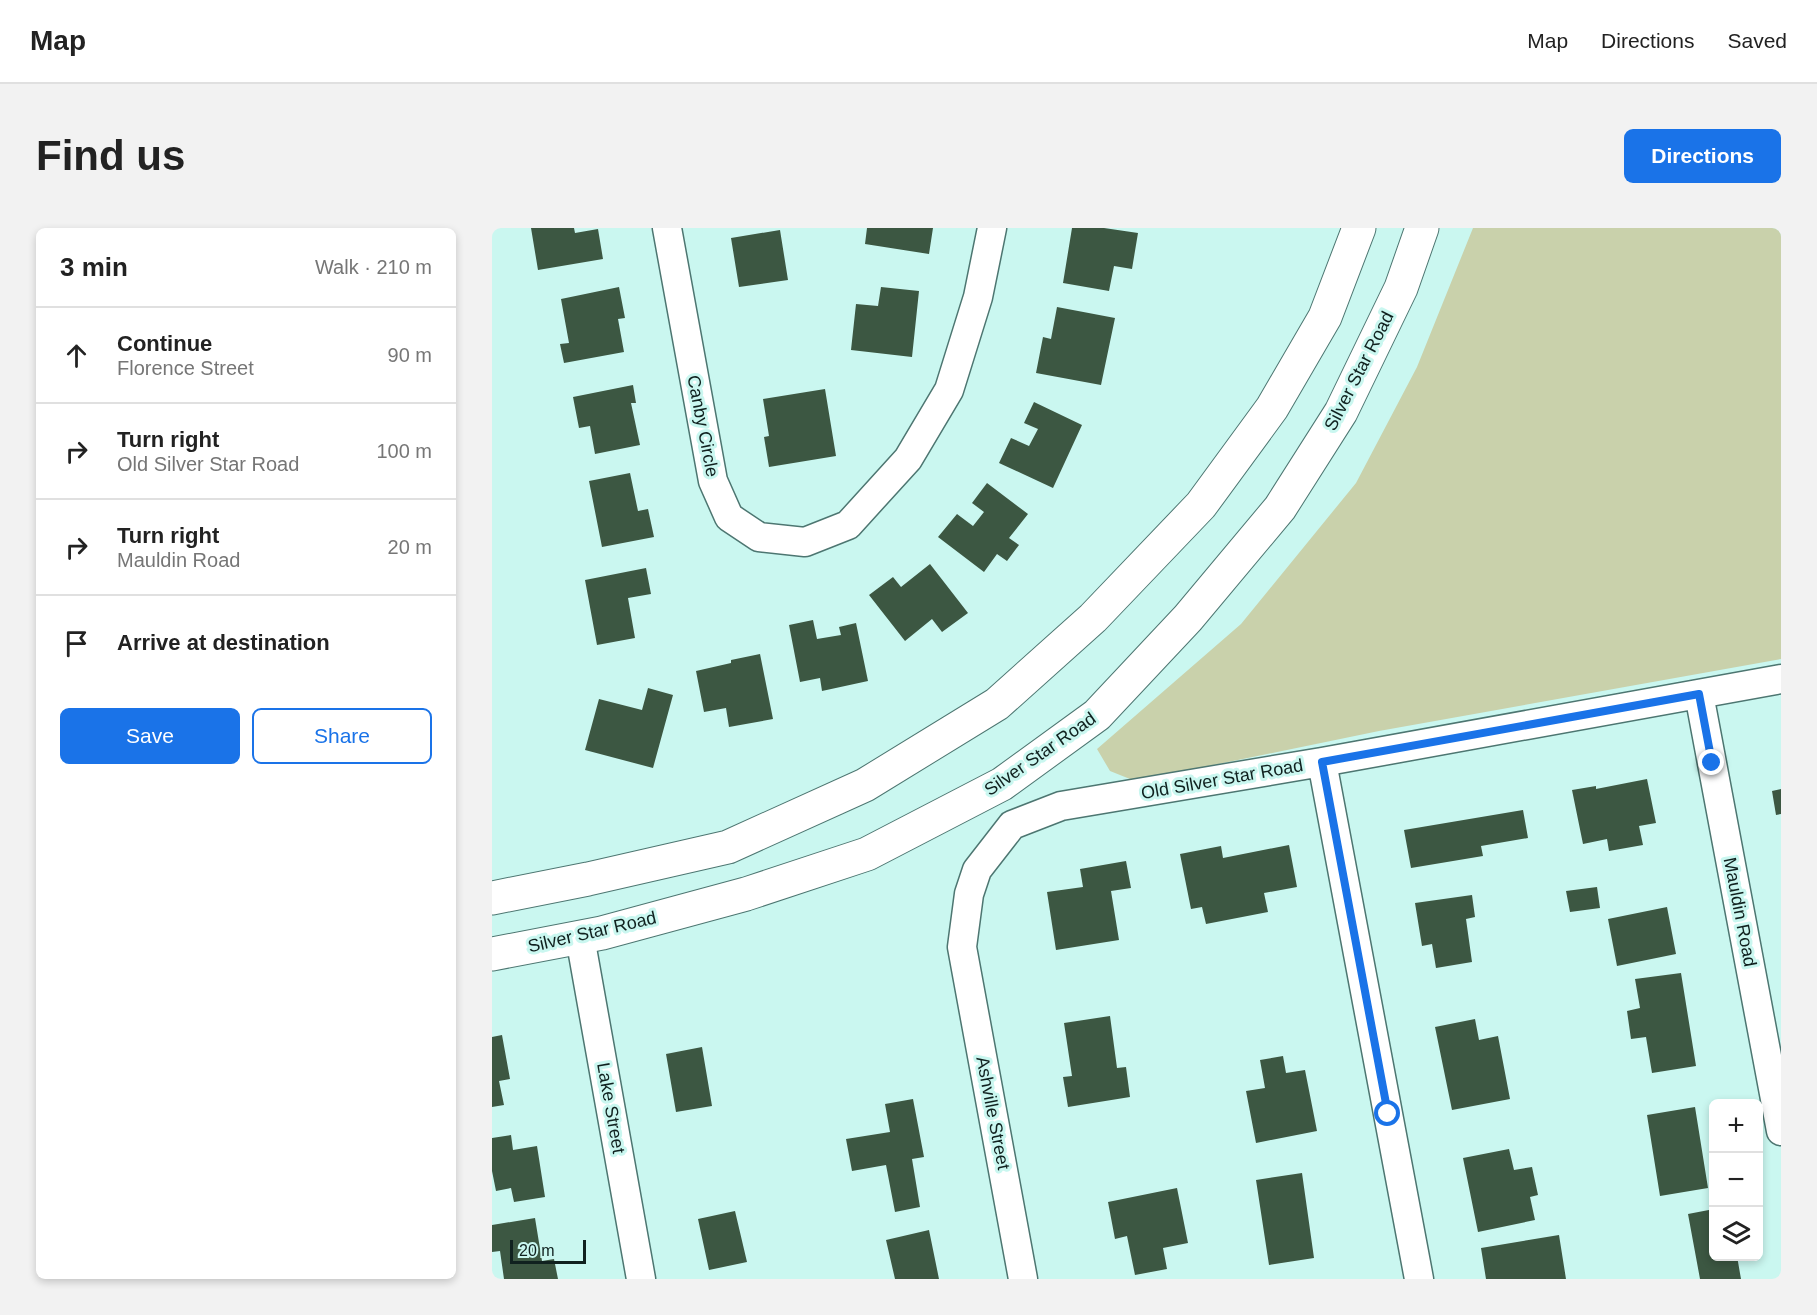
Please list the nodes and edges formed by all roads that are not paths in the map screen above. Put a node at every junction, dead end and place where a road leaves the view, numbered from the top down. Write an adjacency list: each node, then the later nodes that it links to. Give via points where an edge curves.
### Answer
1 (667, 228): 2 (street, Canby Circle, via 712,481 729,517 759,537 805,542 848,525 908,459 948,390 978,297)
2 (993, 228)
3 (1359, 228): 8 (main road, via 1325,318 1272,408 1201,505 1094,618 997,704 865,785 728,847)
4 (1422, 228): 9 (main road, Silver Star Road, via 1401,288 1341,412 1280,508 1188,618 1097,716 1002,784 867,854 746,894)
5 (1781, 679): 6 (street, Old Silver Star Road)
6 (1699, 694): 7 (street, Old Silver Star Road); 12 (street, Mauldin Road)
7 (1322, 762): 10 (street, Old Silver Star Road, via 1061,807 1012,825 977,870 969,894); 15 (street)
8 (492, 898)
9 (580, 937): 11 (main road, Silver Star Road); 13 (street, Lake Street)
10 (962, 948): 14 (street, Ashville Street)
11 (492, 954)
12 (1781, 1131)
13 (641, 1279)
14 (1023, 1279)
15 (1419, 1279)

